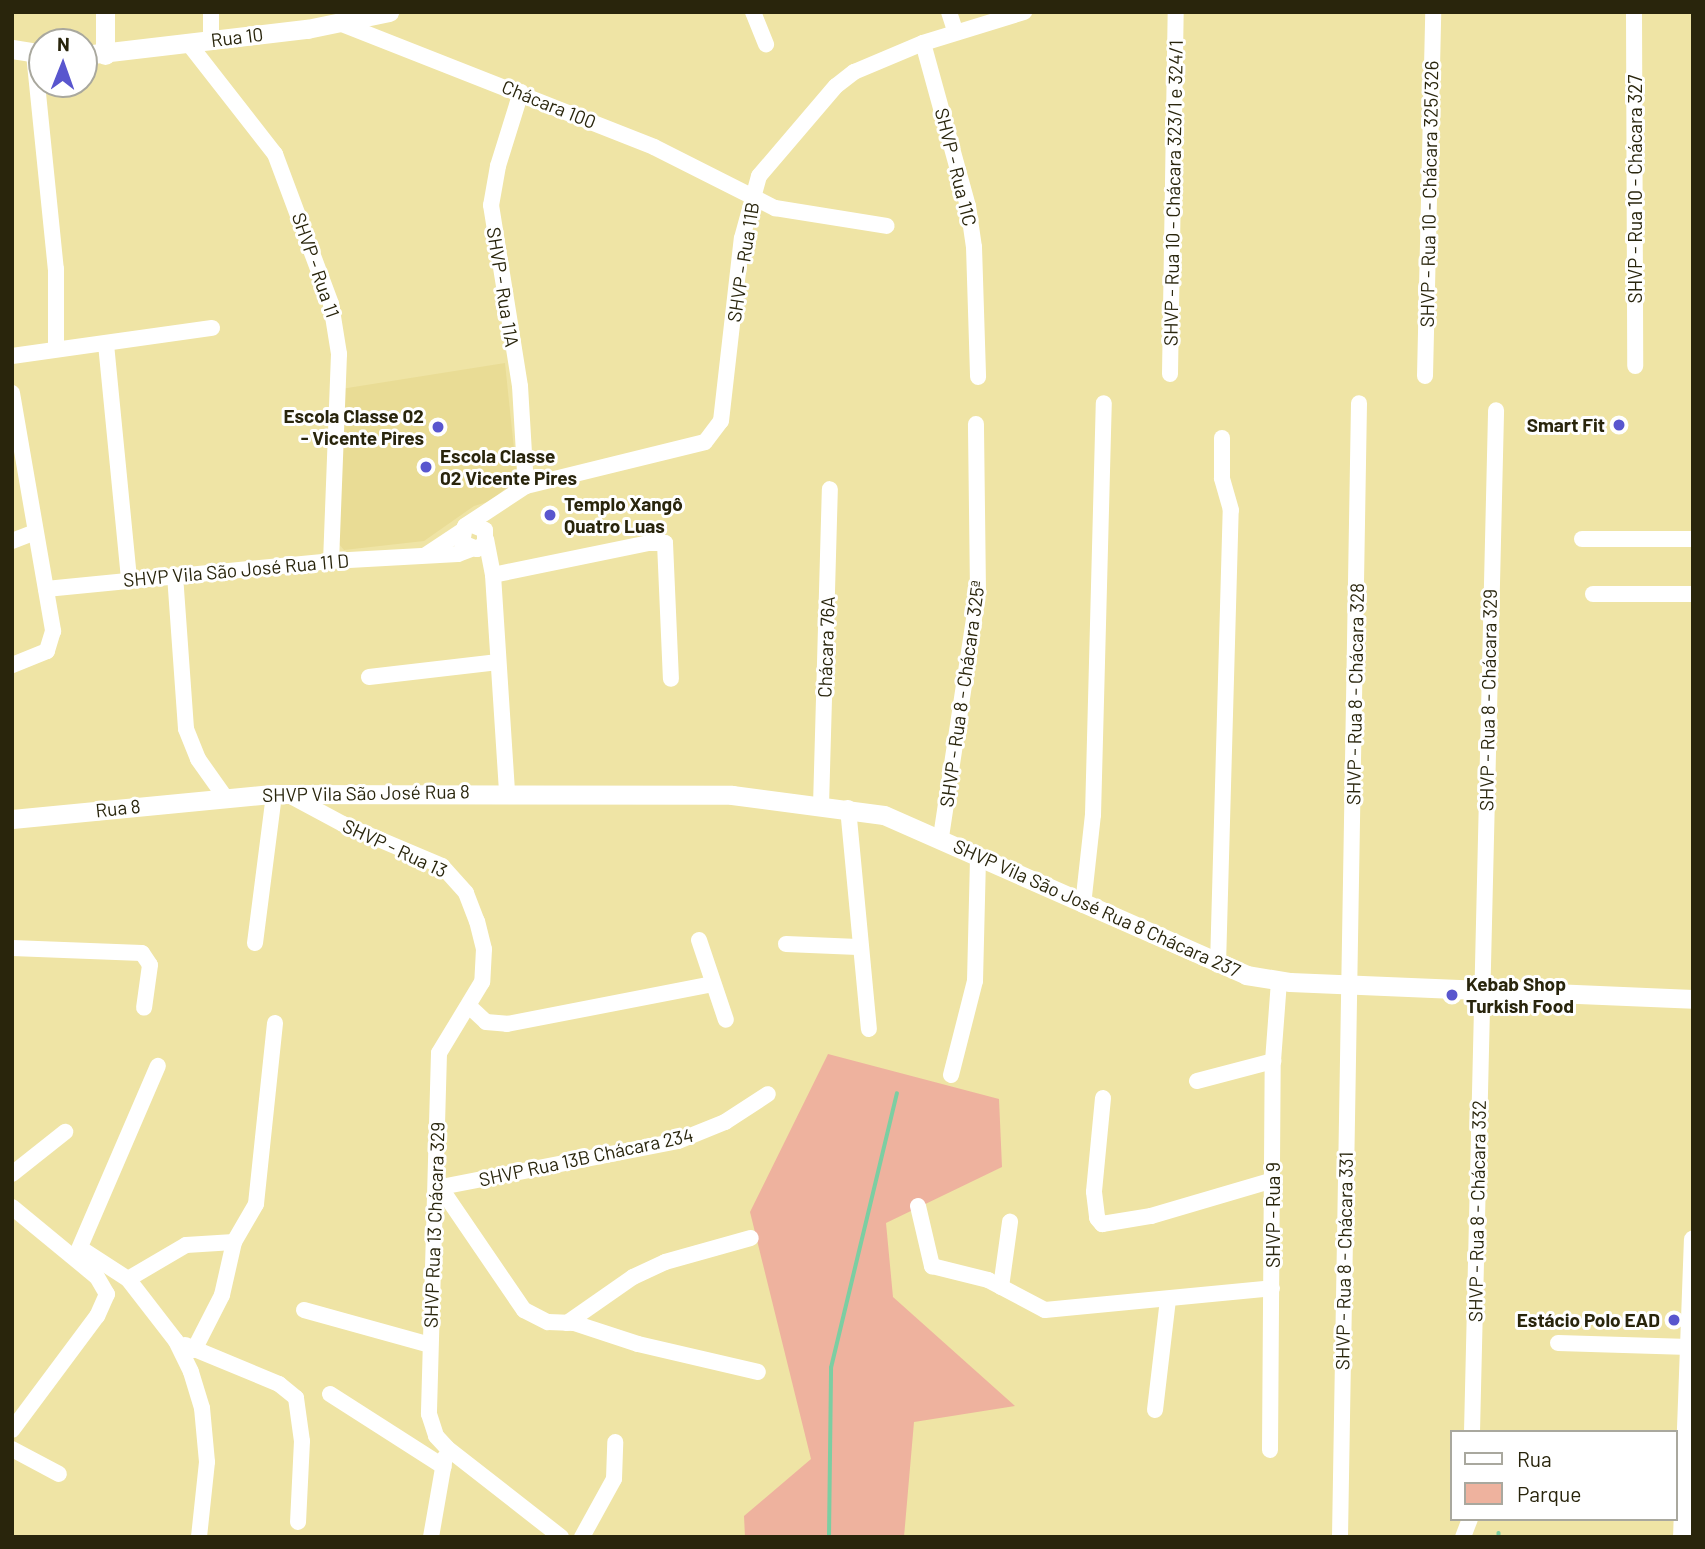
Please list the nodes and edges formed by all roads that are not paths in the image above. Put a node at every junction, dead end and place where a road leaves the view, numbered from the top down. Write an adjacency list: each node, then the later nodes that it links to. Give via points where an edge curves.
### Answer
1 (105, 12): 17 (street)
2 (211, 12): 12 (street)
3 (389, 12): 10 (street, Rua 10)
4 (753, 12): 15 (street)
5 (949, 12): 11 (street)
6 (1024, 12): 11 (street, SHVP - Rua 11B)
7 (1175, 12): 27 (street, SHVP - Rua 10 - Chácara 323/1 e 324/1)
8 (1433, 12): 28 (street, SHVP - Rua 10 - Chácara 325/326)
9 (1634, 12): 26 (street, SHVP - Rua 10 - Chácara 327)
10 (342, 24): 12 (street, Rua 10); 18 (street, Chácara 100)
11 (955, 31): 13 (street, SHVP - Rua 11B)
12 (211, 40): 14 (street, Rua 10)
13 (923, 43): 20 (street, SHVP - Rua 11B, via 854,72 836,86 759,176); 29 (street, SHVP - Rua 11C, via 968,205 974,247)
14 (189, 44): 17 (street, Rua 10); 47 (street, SHVP - Rua 11, via 275,154 331,304 339,354)
15 (766, 45)
16 (98, 55): 17 (street, Rua 10)
17 (105, 55)
18 (522, 92): 20 (street, Chácara 100, via 654,147); 37 (street, SHVP - Rua 11A, via 498,166 492,205 520,386)
19 (42, 98): 24 (street, via 53,234)
20 (751, 196): 21 (street, Chácara 100, via 803,215); 37 (street, SHVP - Rua 11B, via 721,421 714,434 687,450)
21 (887, 226)
22 (212, 328): 23 (street)
23 (106, 344): 24 (street); 50 (street)
24 (56, 349): 25 (street)
25 (12, 356)
26 (1635, 366)
27 (1170, 374)
28 (1425, 376)
29 (978, 377)
30 (12, 393): 34 (street)
31 (1104, 403): 66 (street, via 1093,815)
32 (1359, 403): 75 (street, SHVP - Rua 8 - Chácara 328)
33 (1496, 410): 76 (street, SHVP - Rua 8 - Chácara 329)
34 (14, 411): 41 (street)
35 (976, 424): 64 (street, SHVP - Rua 8 - Chácara 325ª, via 978,592)
36 (1222, 438): 72 (street, via 1222,478 1231,510)
37 (526, 486): 39 (street, SHVP - Rua 11B)
38 (830, 489): 61 (street, Chácara 76A)
39 (496, 509): 40 (street, SHVP - Rua 11B); 45 (street)
40 (466, 527): 45 (street, via 481,526); 45 (street, via 462,542); 46 (street, SHVP - Rua 11B)
41 (36, 532): 44 (street); 51 (street)
42 (1582, 539): 43 (street)
43 (1693, 539)
44 (12, 541)
45 (481, 543): 46 (street, SHVP Vila São José Rua 11 D); 48 (street)
46 (426, 555): 47 (street, SHVP Vila São José Rua 11 D)
47 (331, 561): 49 (street, SHVP Vila São José Rua 11 D)
48 (492, 571): 54 (street); 57 (street, via 663,542 669,551)
49 (176, 575): 50 (street, SHVP Vila São José Rua 11 D); 60 (street, via 186,729 198,759)
50 (129, 579): 51 (street, SHVP Vila São José Rua 11 D)
51 (46, 589): 55 (street, via 52,644 40,655)
52 (1593, 594): 53 (street)
53 (1693, 594)
54 (498, 662): 56 (street); 58 (street)
55 (12, 665)
56 (369, 677)
57 (671, 679)
58 (508, 791): 59 (street, SHVP Vila São José Rua 8); 61 (street, SHVP Vila São José Rua 8 Chácara 237, via 732,795)
59 (280, 793): 60 (street, SHVP Vila São José Rua 8); 68 (street); 78 (street, SHVP - Rua 13, via 454,875 477,920 484,949 482,982)
60 (225, 797): 63 (street, Rua 8)
61 (821, 806): 62 (street, SHVP Vila São José Rua 8 Chácara 237)
62 (848, 808): 64 (street, SHVP Vila São José Rua 8 Chácara 237, via 884,815); 70 (street)
63 (12, 818)
64 (941, 837): 65 (street, SHVP Vila São José Rua 8 Chácara 237)
65 (978, 857): 66 (street, SHVP Vila São José Rua 8 Chácara 237); 85 (street, via 975,981)
66 (1083, 905): 72 (street, SHVP Vila São José Rua 8 Chácara 237)
67 (699, 940): 74 (street)
68 (255, 943)
69 (786, 944): 70 (street)
70 (858, 947): 82 (street)
71 (12, 948): 79 (street, via 142,953 150,965)
72 (1218, 965): 73 (street, SHVP Vila São José Rua 8 Chácara 237)
73 (1279, 981): 75 (street, SHVP Vila São José Rua 8 Chácara 237); 83 (street, SHVP - Rua 9)
74 (712, 984): 78 (street, via 507,1024 486,1022); 80 (street)
75 (1352, 985): 76 (street, SHVP Vila São José Rua 8 Chácara 237); 127 (street, SHVP - Rua 8 - Chácara 331)
76 (1481, 990): 77 (street, SHVP Vila São José Rua 8 Chácara 237); 115 (street, SHVP - Rua 8 - Chácara 332)
77 (1693, 999)
78 (470, 1007): 92 (street, SHVP Rua 13 Chácara 329, via 444,1038 439,1053)
79 (144, 1008)
80 (726, 1020)
81 (275, 1023): 98 (street, via 256,1204)
82 (869, 1029)
83 (1273, 1061): 86 (street); 91 (street, SHVP - Rua 9)
84 (158, 1066): 99 (street)
85 (951, 1076)
86 (1197, 1082)
87 (768, 1094): 92 (street, SHVP Rua 13B Chácara 234, via 724,1122 678,1141)
88 (1103, 1098): 91 (street, via 1094,1192 1102,1224 1151,1216)
89 (65, 1132): 90 (street)
90 (12, 1174)
91 (1273, 1180): 102 (street, SHVP - Rua 9)
92 (438, 1188): 105 (street, via 524,1310 548,1321); 108 (street, SHVP Rua 13 Chácara 329)
93 (918, 1206): 101 (street, via 929,1264)
94 (12, 1207): 99 (street)
95 (1010, 1222): 101 (street)
96 (751, 1238): 105 (street, via 665,1262 634,1277)
97 (1693, 1239): 109 (street)
98 (234, 1242): 100 (street, via 186,1245); 110 (street, via 225,1289)
99 (77, 1253): 100 (street); 114 (street, via 107,1289 97,1316)
100 (128, 1279): 106 (street)
101 (1001, 1287): 103 (street, via 1045,1310)
102 (1272, 1288): 103 (street); 119 (street, SHVP - Rua 9)
103 (1168, 1300): 113 (street)
104 (304, 1310): 108 (street)
105 (567, 1323): 111 (street, via 638,1345)
106 (176, 1341): 110 (street); 123 (street, via 198,1388 204,1421 206,1480)
107 (1558, 1343): 109 (street)
108 (430, 1345): 117 (street, SHVP Rua 13 Chácara 329, via 429,1413 436,1436)
109 (1689, 1348): 128 (street)
110 (194, 1350): 122 (street, via 272,1381 296,1398 302,1441)
111 (758, 1372)
112 (330, 1394): 120 (street)
113 (1155, 1410)
114 (12, 1430)
115 (1472, 1430)
116 (615, 1442): 126 (street, via 614,1479)
117 (447, 1448): 120 (street); 125 (street)
118 (12, 1449): 121 (street)
119 (1270, 1450)
120 (444, 1466): 124 (street)
121 (59, 1474)
122 (298, 1522)
123 (199, 1537)
124 (431, 1537)
125 (561, 1537)
126 (582, 1537)
127 (1340, 1537)
128 (1682, 1537)

